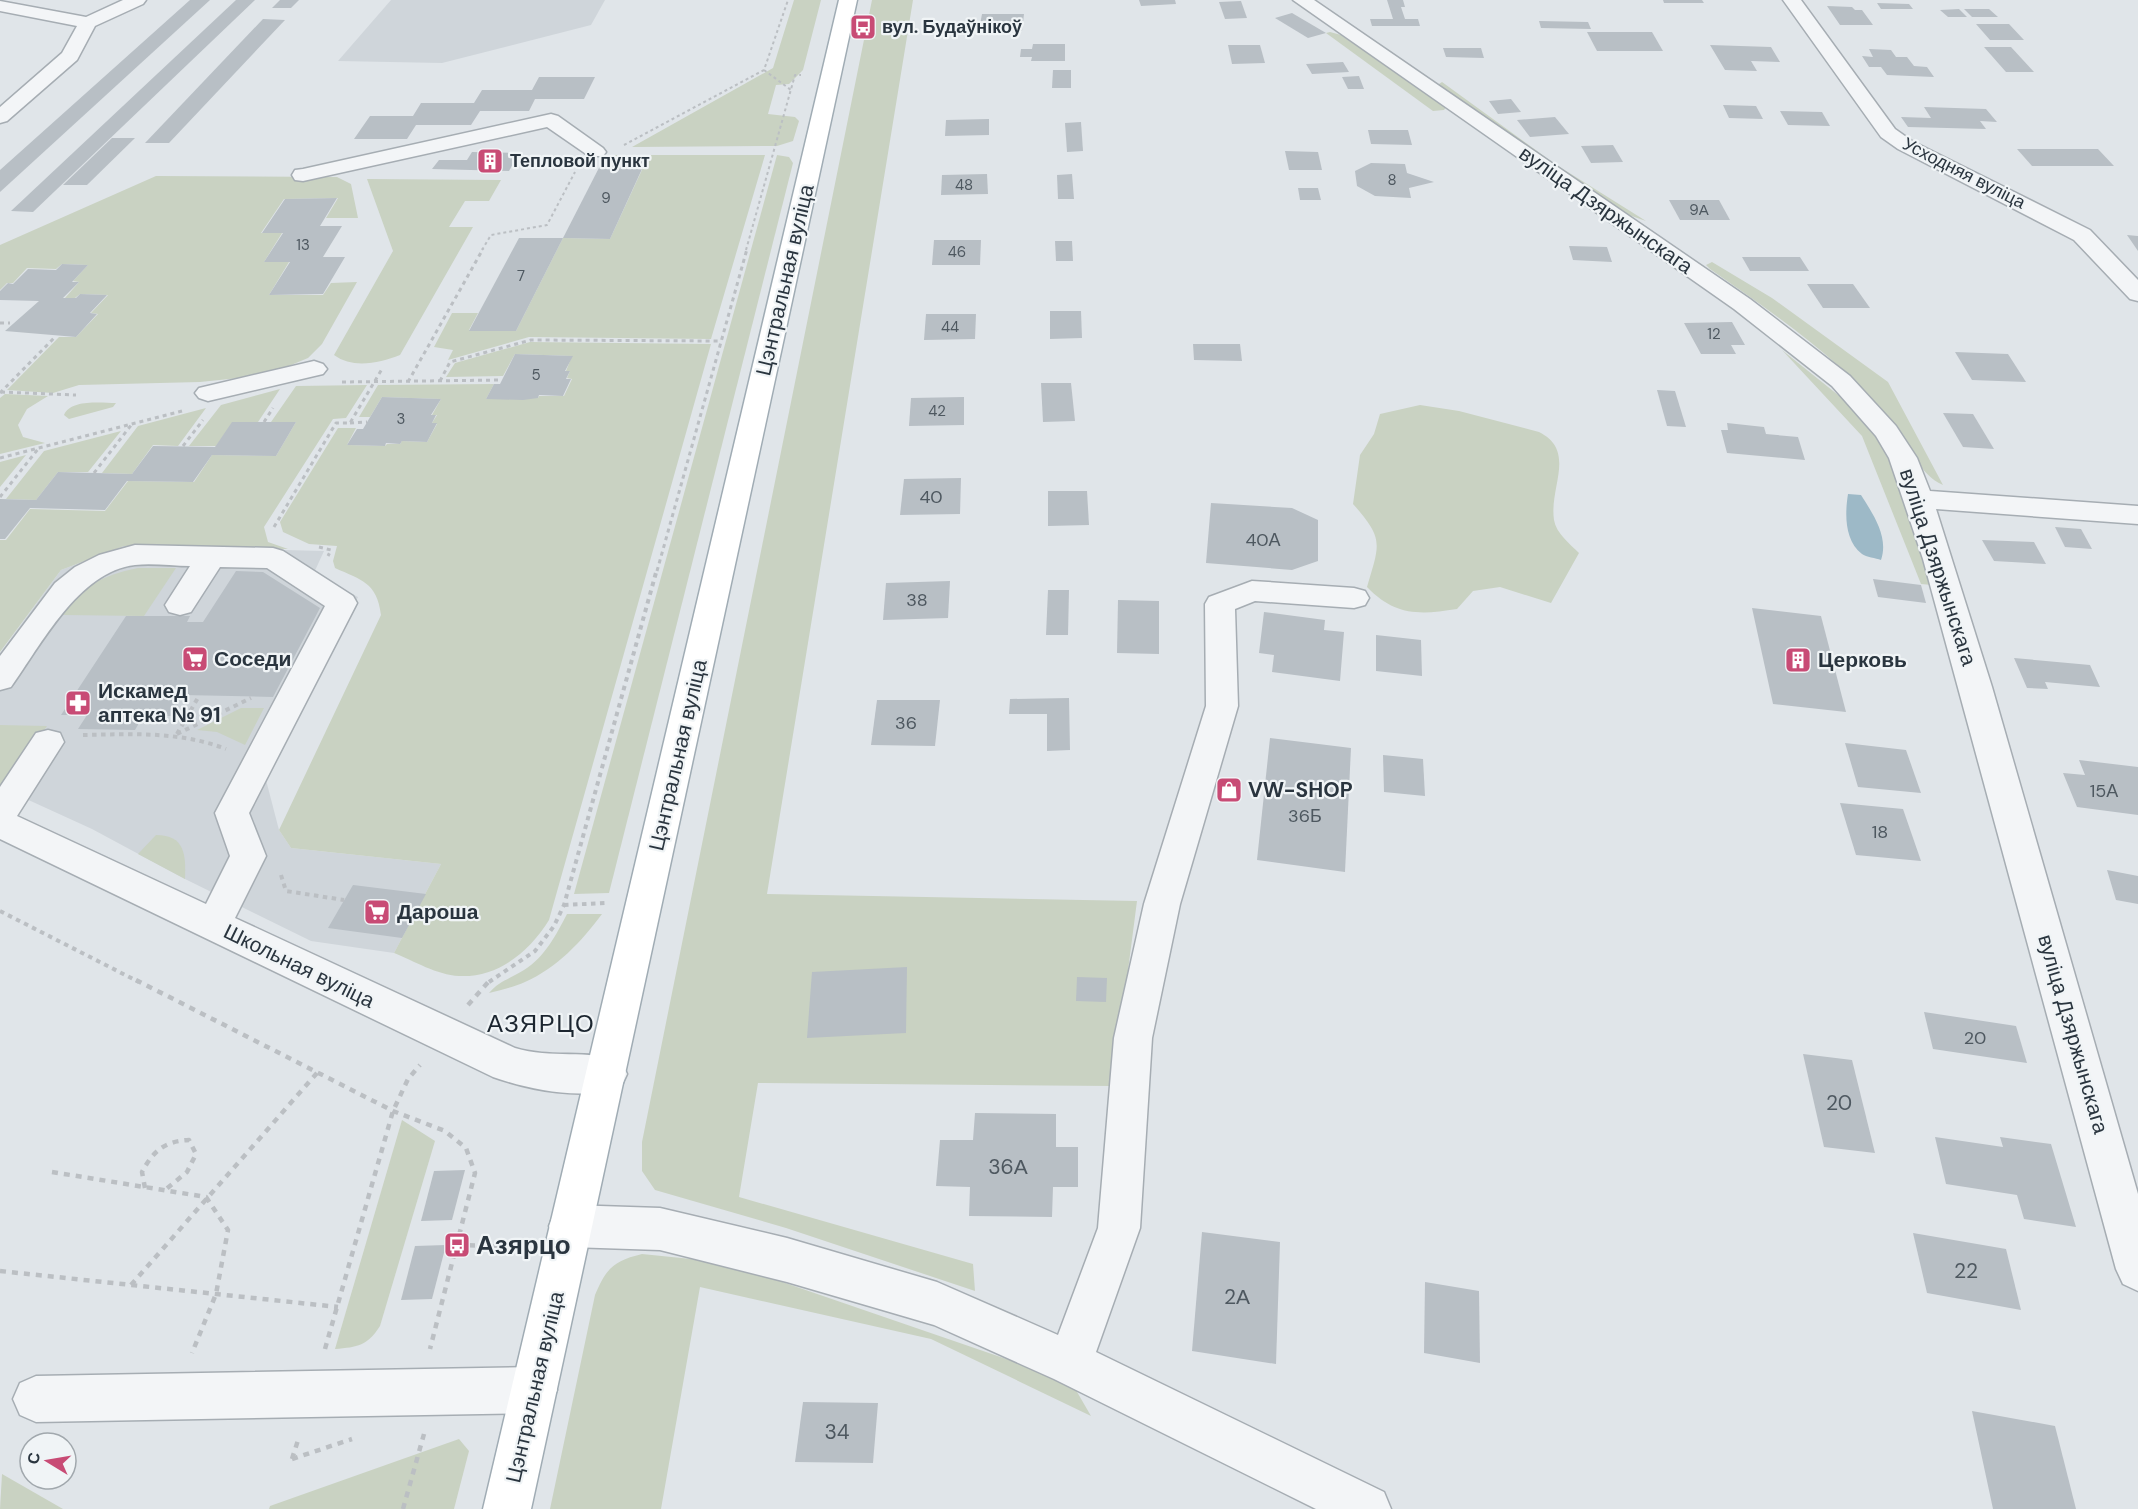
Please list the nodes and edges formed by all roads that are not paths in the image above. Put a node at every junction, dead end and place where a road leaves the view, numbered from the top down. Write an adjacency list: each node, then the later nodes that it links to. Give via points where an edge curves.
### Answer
1 (137, 0): 6 (street)
2 (848, 0): 23 (main road, Цэнтральная вуліца)
3 (1302, 0): 13 (street, вуліца Дзяржынскага, via 1742,304 1841,381 1887,432 1903,458)
4 (1792, 0): 10 (street, Усходняя вуліца, via 1887,133 2082,235)
5 (0, 6): 6 (street)
6 (88, 23): 7 (street, via 70,56)
7 (0, 117)
8 (596, 152): 9 (street, via 550,120)
9 (303, 175)
10 (2138, 294)
11 (323, 375): 12 (street)
12 (208, 393)
13 (1919, 498): 14 (street); 25 (street, вуліца Дзяржынскага, via 1976,687)
14 (2138, 515)
15 (211, 557): 17 (street); 18 (street, via 135,555 85,573 65,590); 22 (street, via 273,558 342,603 232,813 248,856)
16 (1354, 597): 26 (street, via 1252,591 1220,604 1222,706 1162,904 1134,1038 1119,1227)
17 (180, 605)
18 (0, 679)
19 (60, 739): 20 (street)
20 (0, 813)
21 (0, 823): 22 (street, Школьная вуліца)
22 (214, 924): 23 (street, Школьная вуліца, via 507,1064 536,1073)
23 (607, 1074): 24 (main road, Цэнтральная вуліца)
24 (568, 1238): 26 (street, via 660,1229 787,1260 937,1304); 27 (main road, Цэнтральная вуліца)
25 (2138, 1269)
26 (1070, 1363): 30 (street)
27 (534, 1390): 28 (street); 29 (main road, Цэнтральная вуліца)
28 (36, 1399)
29 (507, 1509)
30 (1367, 1509)

